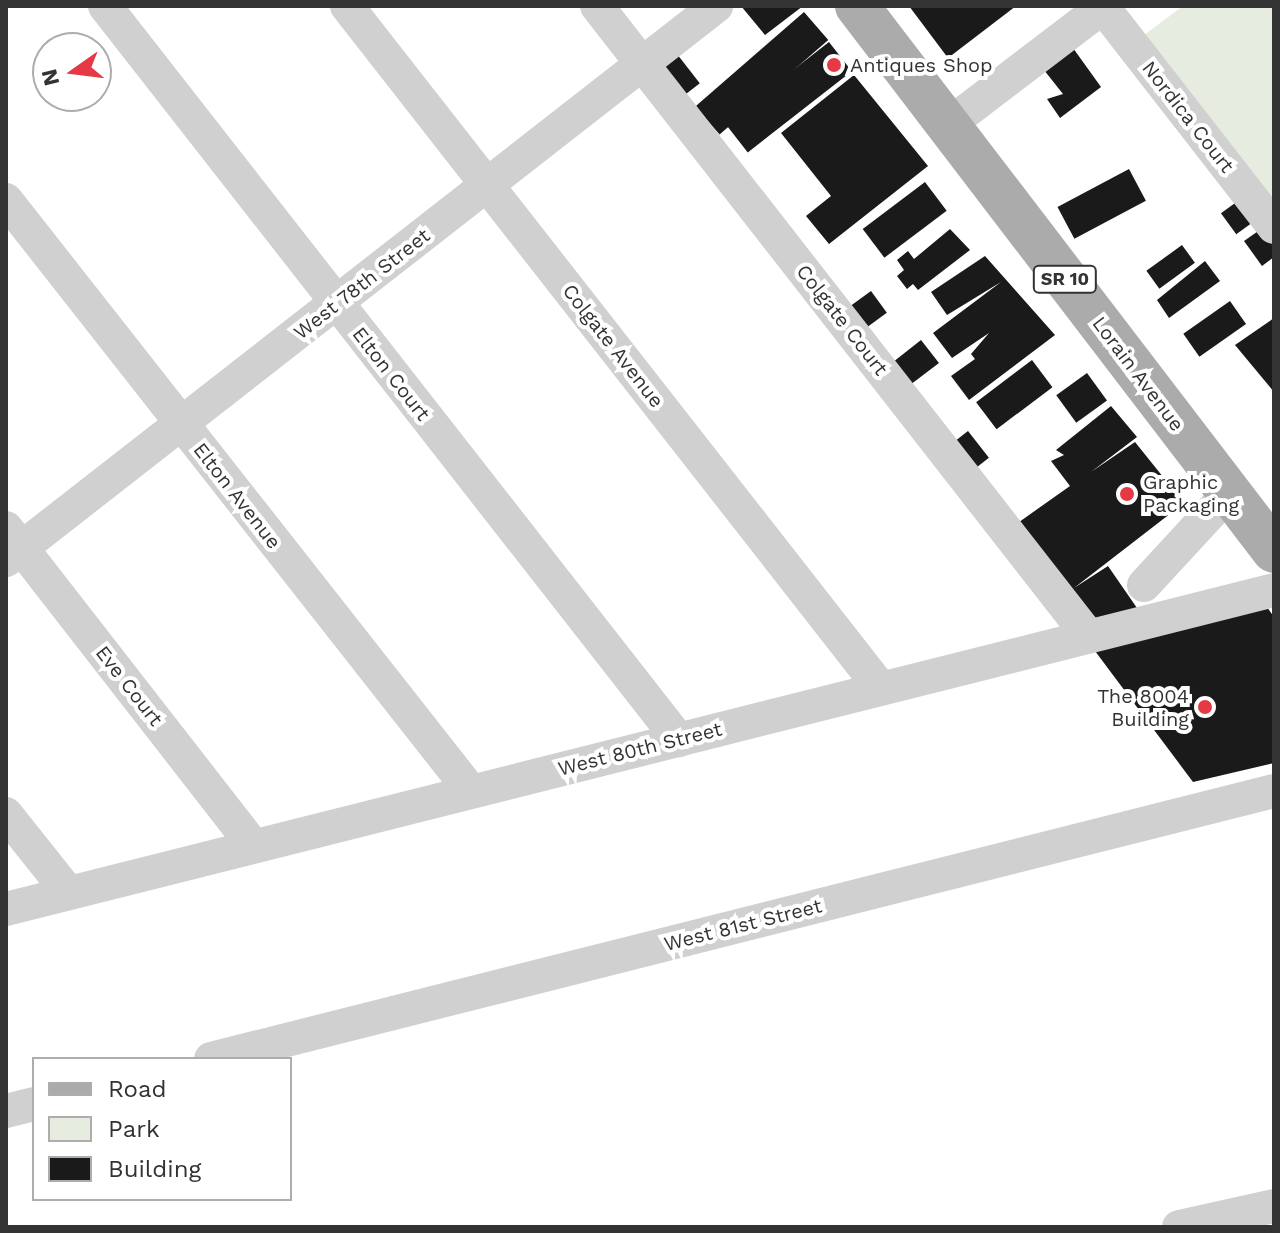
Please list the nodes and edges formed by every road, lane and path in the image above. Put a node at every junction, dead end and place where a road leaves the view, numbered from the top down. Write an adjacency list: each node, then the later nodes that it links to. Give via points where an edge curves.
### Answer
1 (105, 6): 12 (street, Elton Court)
2 (347, 6): 9 (street, Colgate Avenue)
3 (597, 6): 7 (street, Colgate Court)
4 (716, 6): 7 (street, West 78th Street)
5 (857, 6): 8 (main road, Lorain Avenue / SR 10)
6 (1103, 6): 8 (street); 11 (street, Nordica Court)
7 (641, 63): 9 (street, West 78th Street); 19 (street, Colgate Court)
8 (948, 125): 14 (main road, Lorain Avenue / SR 10)
9 (487, 185): 12 (street, West 78th Street); 20 (street, Colgate Avenue)
10 (6, 200): 13 (street, Elton Avenue)
11 (1274, 227)
12 (337, 305): 13 (street, West 78th Street); 21 (street, Elton Court)
13 (180, 423): 15 (street, West 78th Street); 22 (street, Elton Avenue)
14 (1229, 493): 16 (main road, Lorain Avenue / SR 10); 17 (street)
15 (11, 546): 25 (street, Eve Court)
16 (1274, 551)
17 (1144, 585)
18 (1274, 590): 19 (street, West 80th Street)
19 (1087, 634): 20 (street, West 80th Street)
20 (879, 686): 21 (street, West 80th Street)
21 (679, 740): 22 (street, West 80th Street)
22 (470, 790): 25 (street, West 80th Street)
23 (1274, 791): 28 (street, West 81st Street)
24 (6, 814): 26 (street)
25 (253, 845): 26 (street, West 80th Street)
26 (68, 892): 27 (street, West 80th Street)
27 (6, 909)
28 (219, 1057)
29 (32, 1104): 30 (street)
30 (6, 1111)
31 (1274, 1206): 32 (street)
32 (1179, 1227)

